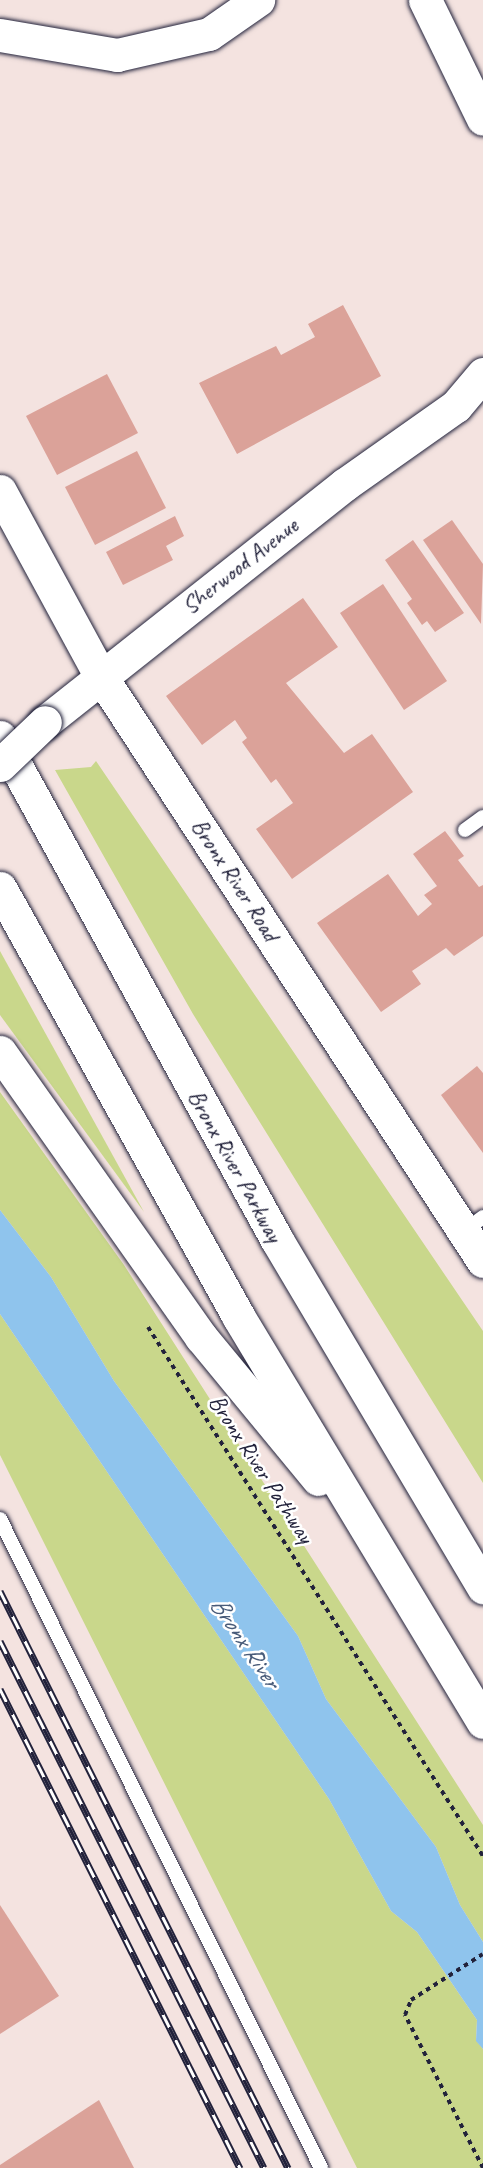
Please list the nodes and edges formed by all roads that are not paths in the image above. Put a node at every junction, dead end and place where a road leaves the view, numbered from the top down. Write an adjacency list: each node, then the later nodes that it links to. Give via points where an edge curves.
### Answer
1 (258, 0): 3 (main road, via 209,34 117,55)
2 (424, 0): 4 (main road)
3 (0, 35)
4 (483, 119)
5 (483, 375): 7 (main road, Sherwood Avenue, via 456,406 344,485)
6 (0, 491): 7 (main road, Bronx River Road)
7 (100, 675): 9 (main road, Sherwood Avenue, bridge); 14 (main road, Bronx River Road)
8 (0, 737): 16 (main road, Bronx River Parkway, via 215,1132)
9 (0, 765)
10 (483, 817): 11 (lane)
11 (465, 830)
12 (0, 888): 18 (main road, via 171,1199)
13 (0, 1052): 18 (main road, via 230,1375)
14 (474, 1224): 15 (main road, Bronx River Road)
15 (483, 1261)
16 (414, 1474): 19 (main road); 20 (main road, Bronx River Parkway)
17 (0, 1519): 22 (lane)
18 (368, 1535): 21 (main road)
19 (483, 1556)
20 (483, 1587)
21 (483, 1722)
22 (321, 2168)

